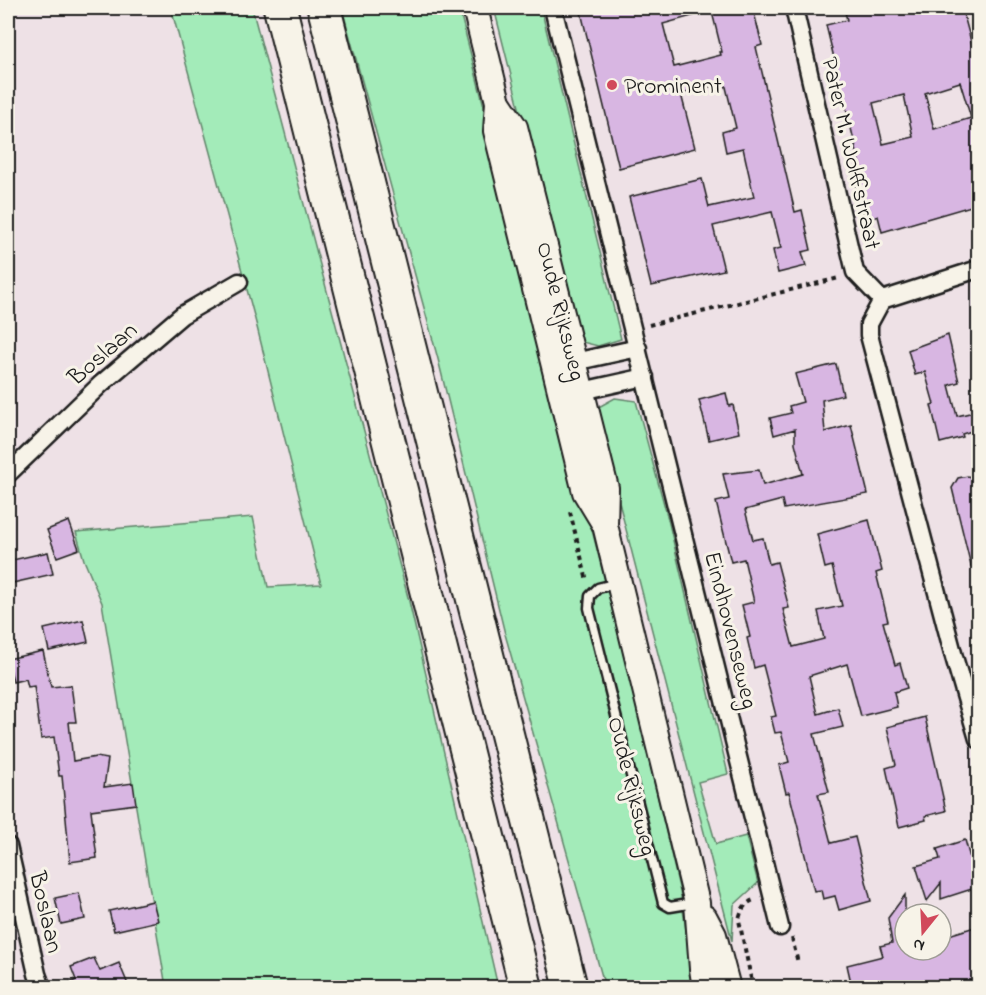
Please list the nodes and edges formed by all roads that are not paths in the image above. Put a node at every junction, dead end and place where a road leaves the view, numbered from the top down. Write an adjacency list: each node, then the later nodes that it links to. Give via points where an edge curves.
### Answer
1 (280, 8): 20 (highway)
2 (324, 8): 21 (highway)
3 (474, 8): 10 (main road, Oude Rijksweg, via 498,102 515,127)
4 (553, 8): 9 (street, Eindhovenseweg)
5 (794, 8): 8 (street, Pater M. Wolffstraat, via 855,272)
6 (978, 269): 8 (street)
7 (239, 282): 13 (street, Boslaan, via 182,315 101,384)
8 (882, 300): 15 (street, via 869,324 869,335)
9 (638, 348): 10 (street); 11 (street, Eindhovenseweg)
10 (565, 364): 12 (main road, Oude Rijksweg)
11 (645, 377): 12 (street); 18 (street, Eindhovenseweg)
12 (572, 393): 14 (main road, Oude Rijksweg, via 585,492 605,525)
13 (8, 474)
14 (618, 583): 17 (main road, Oude Rijksweg); 17 (lane, Oude Rijksweg, via 598,588 590,596 590,608 629,773 663,903 670,907)
15 (978, 740)
16 (8, 846): 19 (street, Boslaan)
17 (697, 903): 22 (main road, Oude Rijksweg); 23 (main road, Oude Rijksweg, via 714,935)
18 (780, 927)
19 (42, 987)
20 (526, 987)
21 (571, 987)
22 (705, 987)
23 (728, 987)

